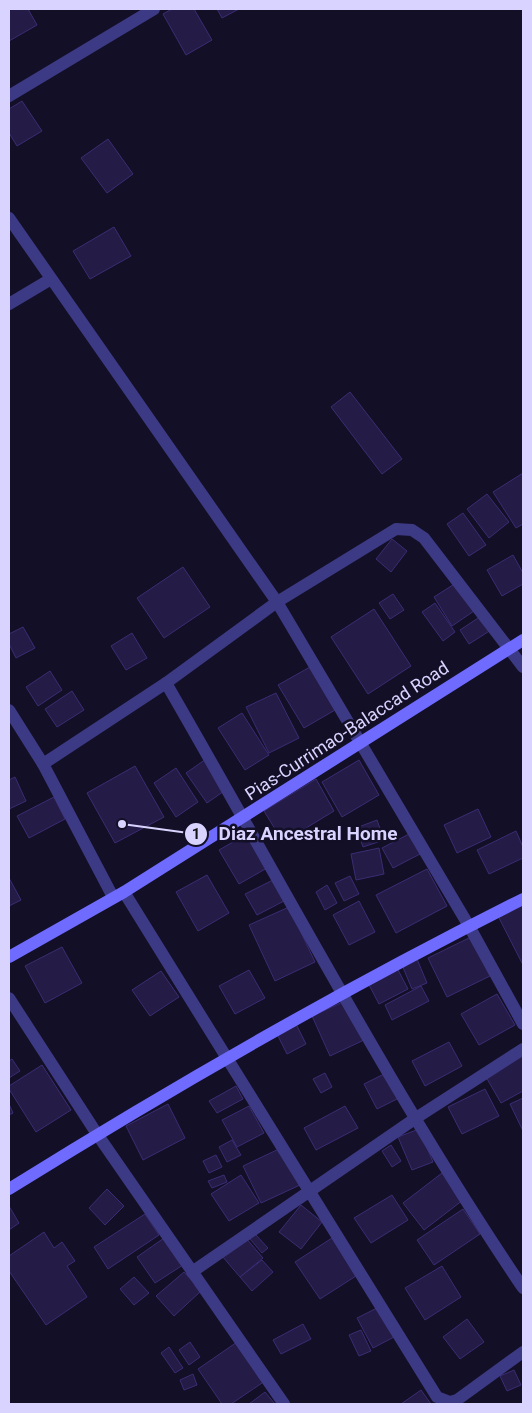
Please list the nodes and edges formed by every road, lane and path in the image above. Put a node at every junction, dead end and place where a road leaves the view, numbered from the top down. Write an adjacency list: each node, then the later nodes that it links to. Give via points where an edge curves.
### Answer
1 (154, 9): 2 (street)
2 (9, 96)
3 (9, 218): 4 (street)
4 (51, 279): 5 (street); 6 (street)
5 (9, 304)
6 (277, 602): 8 (street, via 396,529 412,530 424,538); 10 (street); 12 (street)
7 (523, 640): 8 (main road, Pias-Currimao-Balaccad Road)
8 (509, 650): 9 (street); 12 (main road, Pias-Currimao-Balaccad Road)
9 (523, 667)
10 (166, 683): 13 (street); 14 (street)
11 (9, 710): 13 (street)
12 (359, 742): 14 (main road, Pias-Currimao-Balaccad Road); 17 (street)
13 (43, 764): 15 (street)
14 (244, 818): 15 (main road, Pias-Currimao-Balaccad Road); 19 (street)
15 (118, 895): 18 (main road, Pias-Currimao-Balaccad Road); 23 (street)
16 (523, 899): 17 (main road)
17 (470, 926): 19 (main road); 21 (street)
18 (9, 957)
19 (342, 992): 23 (main road); 24 (street)
20 (9, 998): 25 (street)
21 (523, 1024)
22 (523, 1049): 24 (street)
23 (228, 1058): 25 (main road); 27 (street)
24 (416, 1118): 27 (street); 29 (street, via 473,1214)
25 (97, 1134): 26 (main road); 28 (street)
26 (9, 1189)
27 (311, 1191): 28 (street); 30 (street, via 437,1397 450,1402 457,1400)
28 (192, 1272): 31 (street)
29 (523, 1288)
30 (523, 1352)
31 (284, 1404)

